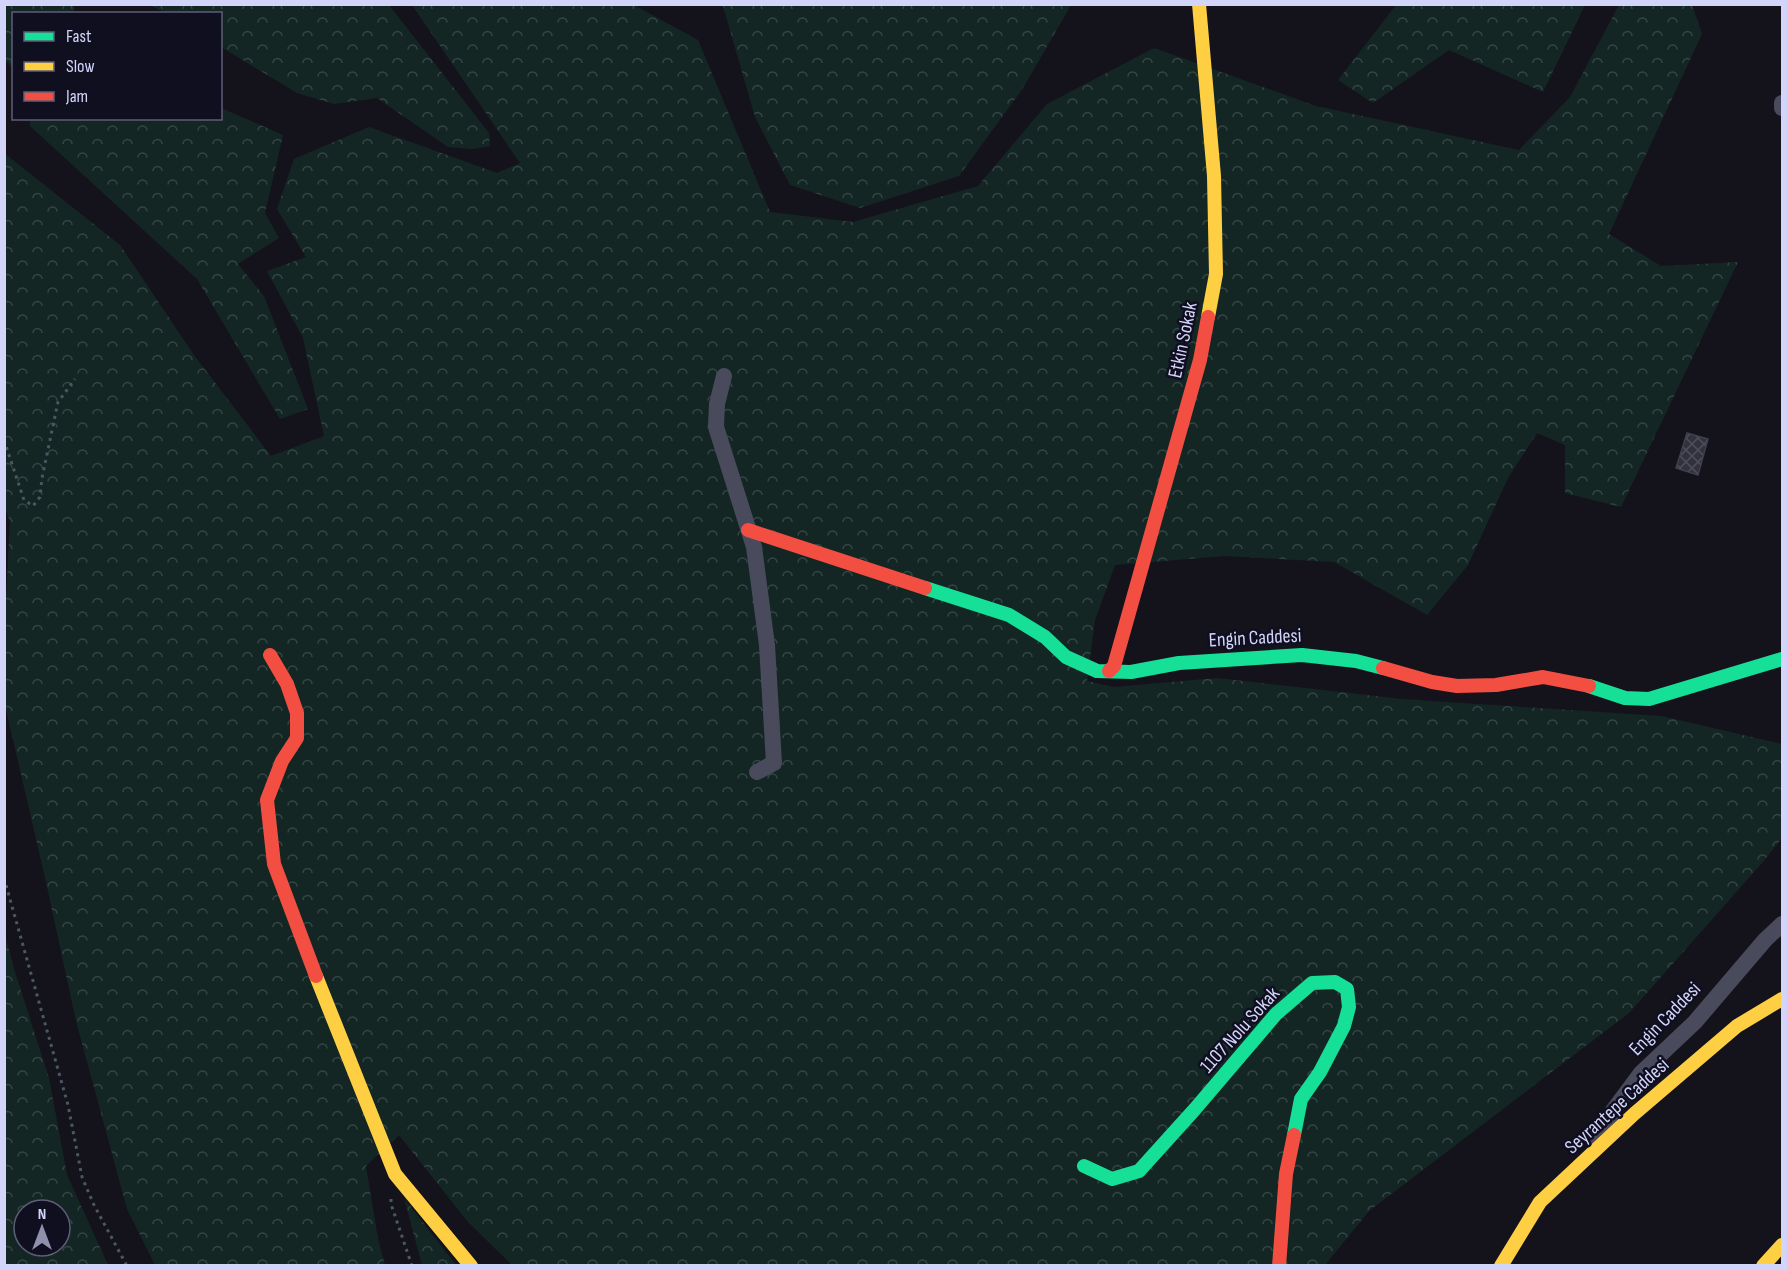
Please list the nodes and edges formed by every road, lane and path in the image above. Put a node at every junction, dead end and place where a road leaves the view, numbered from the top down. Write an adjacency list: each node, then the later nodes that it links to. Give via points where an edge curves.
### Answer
1 (1199, 4): 8 (street, Etkin Sokak, via 1214,176 1216,274 1200,360 1114,666)
2 (724, 376): 5 (street, via 716,427)
3 (75, 379): 4 (path, via 58,402 40,497 33,506 24,500)
4 (4, 440)
5 (748, 530): 8 (street, Engin Caddesi, via 1009,615 1045,637 1073,661 1097,671); 9 (street, via 754,547 767,645 774,763)
6 (270, 655): 15 (street, via 287,684 297,713 297,738 282,761 267,800 274,864)
7 (1782, 658): 8 (street, Engin Caddesi, via 1649,699 1625,698 1581,683 1543,677 1496,685 1457,686 1356,661 1302,655)
8 (1109, 671)
9 (758, 772)
10 (4, 878): 17 (path, via 68,1105 81,1177)
11 (1782, 924): 13 (street, Engin Caddesi, via 1695,1022 1641,1073 1612,1112)
12 (1782, 999): 13 (street, Seyrantepe Caddesi, via 1737,1026)
13 (1592, 1154): 21 (street, Seyrantepe Caddesi, via 1540,1202)
14 (1084, 1166): 20 (street, 1107 Nolu Sokak, via 1112,1179 1139,1171 1276,1014 1312,983 1335,982 1347,989 1349,1007 1330,1054 1301,1099 1286,1174)
15 (395, 1174): 18 (path, via 391,1204); 19 (street)
16 (1782, 1245): 22 (street)
17 (127, 1266)
18 (412, 1266)
19 (471, 1266)
20 (1279, 1266)
21 (1501, 1266)
22 (1763, 1266)

